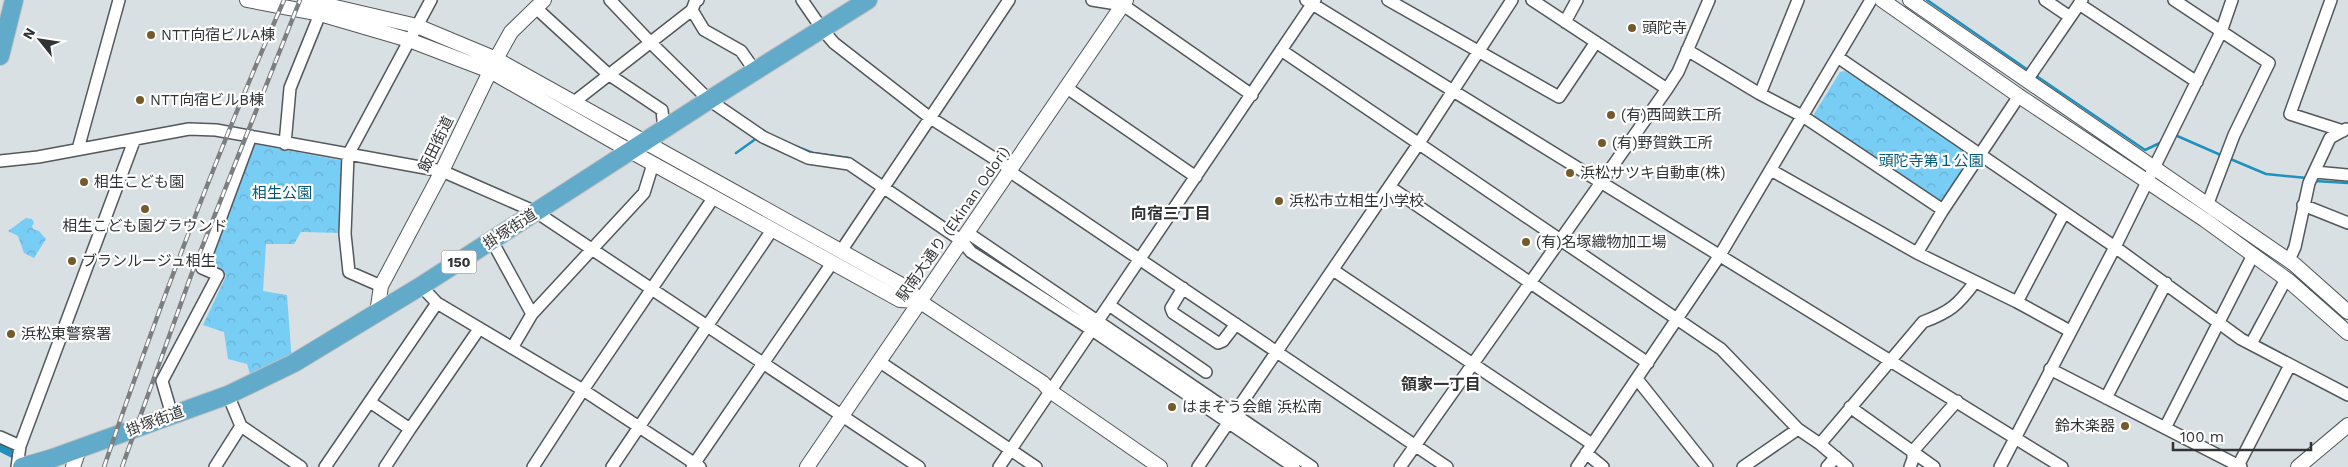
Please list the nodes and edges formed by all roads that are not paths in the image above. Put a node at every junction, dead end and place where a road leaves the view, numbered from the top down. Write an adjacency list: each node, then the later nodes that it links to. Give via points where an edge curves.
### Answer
1 (14, 0): 41 (highway)
2 (119, 0): 65 (street)
3 (247, 0): 29 (street)
4 (305, 0): 29 (street)
5 (431, 0): 32 (street)
6 (802, 0): 33 (street)
7 (868, 0): 33 (highway, 掛塚街道 / 150)
8 (1009, 0): 56 (street)
9 (1092, 0): 26 (street)
10 (1388, 0): 40 (street)
11 (1512, 0): 40 (street)
12 (1532, 0): 31 (street)
13 (1577, 0): 31 (street)
14 (1709, 0): 39 (street)
15 (1798, 0): 52 (street)
16 (1871, 0): 42 (street)
17 (1882, 0): 53 (street)
18 (1910, 0): 46 (street)
19 (2045, 0): 30 (street)
20 (2174, 0): 34 (street)
21 (2232, 0): 34 (street)
22 (2331, 0): 59 (street, via 2290,114)
23 (613, 1): 36 (street)
24 (1311, 1): 38 (street); 50 (street)
25 (2080, 2): 30 (street); 47 (street)
26 (1124, 3): 48 (street, 駅南大通り (Ekinan Odori)); 51 (street)
27 (540, 4): 43 (street, 飯田街道, via 511,32); 45 (street)
28 (695, 5): 36 (street); 44 (street, via 704,30 741,51)
29 (324, 6): 32 (street); 35 (street); 64 (street, via 290,88)
30 (2070, 17): 46 (street)
31 (1566, 22): 37 (street)
32 (416, 26): 35 (street); 43 (street)
33 (822, 29): 44 (highway, 掛塚街道 / 150); 56 (street, via 834,43)
34 (2221, 32): 47 (street); 83 (street, via 2269,63 2234,135)
35 (409, 40): 43 (street); 68 (street)
36 (650, 42): 45 (street); 54 (street)
37 (1596, 42): 40 (street, via 1559,97); 49 (street)
38 (1280, 50): 51 (street); 63 (street)
39 (1687, 50): 49 (street); 52 (street)
40 (1479, 52): 50 (street)
41 (0, 56)
42 (1839, 58): 57 (street); 67 (street)
43 (493, 65): 55 (street); 66 (street); 74 (street, 飯田街道)
44 (755, 71): 54 (highway, 掛塚街道 / 150)
45 (608, 74): 55 (street); 58 (street, via 662,110)
46 (2027, 80): 71 (street)
47 (2196, 82): 71 (street)
48 (1067, 88): 72 (street, 駅南大通り (Ekinan Odori)); 77 (street)
49 (1668, 89): 79 (street)
50 (1454, 92): 63 (street); 79 (street)
51 (1252, 94): 77 (street)
52 (1760, 94): 57 (street)
53 (2019, 96): 67 (street); 78 (street)
54 (709, 100): 58 (highway, 掛塚街道 / 150); 80 (street, via 763,137 808,158 849,164)
55 (574, 102): 62 (street)
56 (929, 117): 72 (street); 80 (street)
57 (1804, 117): 73 (street); 85 (street)
58 (664, 130): 62 (highway, 掛塚街道 / 150)
59 (2345, 130): 75 (street, via 2330,138)
60 (251, 136): 61 (street, via 189,129); 64 (street); 146 (street, via 202,268 218,275 162,381)
61 (134, 140): 65 (street); 158 (street)
62 (646, 142): 66 (highway, 掛塚街道 / 150); 95 (street)
63 (1419, 143): 81 (street); 91 (street)
64 (285, 144): 68 (street)
65 (78, 149): 69 (street)
66 (630, 151): 70 (street); 86 (highway, 掛塚街道 / 150)
67 (1981, 153): 85 (street); 87 (street)
68 (348, 155): 74 (street); 107 (street, via 345,234 349,272)
69 (0, 161)
70 (654, 164): 82 (street); 94 (street, via 644,193)
71 (2154, 167): 78 (street); 83 (street)
72 (1010, 170): 90 (street, 駅南大通り (Ekinan Odori)); 99 (street)
73 (1771, 170): 96 (street); 97 (street)
74 (442, 171): 86 (street); 107 (street, 飯田街道)
75 (2315, 172): 76 (street); 84 (street)
76 (2348, 176)
77 (1196, 177): 99 (street)
78 (2146, 182): 93 (street); 98 (street)
79 (1602, 183): 91 (street); 97 (street)
80 (885, 185): 90 (street); 95 (street)
81 (1390, 187): 102 (street); 105 (street)
82 (714, 197): 89 (street); 110 (street)
83 (2208, 203): 100 (street)
84 (2303, 205): 88 (street); 100 (street, via 2295,247)
85 (1943, 210): 96 (street)
86 (536, 212): 92 (highway, 掛塚街道 / 150); 94 (street)
87 (2064, 213): 93 (street); 112 (street)
88 (2348, 223)
89 (772, 230): 101 (street); 121 (street)
90 (965, 237): 111 (street, 駅南大通り (Ekinan Odori)); 122 (street)
91 (1561, 239): 105 (street); 118 (street)
92 (492, 240): 108 (highway, 掛塚街道 / 150); 117 (street)
93 (2115, 247): 106 (street); 124 (street)
94 (591, 249): 110 (street); 117 (street)
95 (840, 251): 111 (street, via 909,289)
96 (1917, 252): 104 (street)
97 (1720, 255): 118 (street); 129 (street)
98 (2253, 255): 103 (street); 119 (street)
99 (1141, 259): 109 (street); 114 (street)
100 (2289, 260): 115 (street)
101 (832, 263): 111 (street, via 900,300); 131 (street)
102 (1333, 270): 128 (street); 133 (street)
103 (2286, 279): 125 (street); 126 (street)
104 (1975, 282): 112 (street); 129 (street, via 1959,304 1923,322)
105 (1531, 283): 132 (street); 133 (street)
106 (2166, 283): 119 (street); 142 (street)
107 (381, 286): 116 (street, 飯田街道)
108 (421, 286): 113 (street); 116 (highway, 掛塚街道 / 150)
109 (1183, 288): 120 (street); 120 (street, via 1171,308 1173,313 1218,343)
110 (652, 290): 121 (street); 138 (street)
111 (919, 300): 130 (street, 駅南大通り (Ekinan Odori)); 139 (street, via 1043,383)
112 (2017, 302): 124 (street)
113 (436, 303): 123 (street); 143 (street)
114 (1109, 305): 122 (street); 136 (street)
115 (2348, 312)
116 (377, 313): 140 (highway, 掛塚街道 / 150, via 294,363)
117 (532, 314): 127 (street)
118 (1677, 318): 132 (street); 154 (street, via 1721,349)
119 (2220, 323): 126 (street); 152 (street)
120 (1236, 324): 128 (street)
121 (708, 326): 131 (street); 151 (street)
122 (1095, 326): 139 (street); 148 (street)
123 (479, 329): 127 (street); 153 (street)
124 (2070, 331): 135 (street)
125 (2348, 334)
126 (2251, 344): 134 (street)
127 (512, 348): 138 (street)
128 (1277, 352): 148 (street); 159 (street)
129 (1890, 361): 144 (street); 145 (street)
130 (880, 362): 147 (street, 駅南大通り (Ekinan Odori)); 161 (street)
131 (764, 363): 147 (street); 166 (street)
132 (1648, 363): 137 (street)
133 (1473, 365): 159 (street); 160 (street)
134 (2290, 365): 141 (street); 167 (street)
135 (2050, 370): 142 (street); 156 (street)
136 (1206, 372)
137 (1637, 379): 160 (street); 188 (street)
138 (583, 390): 151 (street); 174 (street)
139 (1050, 391): 161 (street); 180 (street)
140 (228, 395): 146 (highway, 掛塚街道 / 150); 149 (street)
141 (2348, 395)
142 (2106, 398): 152 (street)
143 (370, 402): 153 (street); 172 (street)
144 (1957, 402): 156 (street); 162 (street)
145 (1850, 408): 157 (street); 162 (street)
146 (172, 415): 164 (highway, 掛塚街道 / 150)
147 (842, 415): 176 (street, 駅南大通り (Ekinan Odori)); 177 (street)
148 (1231, 418): 181 (street); 182 (street); 183 (street)
149 (241, 426): 170 (street); 171 (street)
150 (2348, 426): 196 (street)
151 (639, 427): 166 (street); 175 (street)
152 (2165, 428): 167 (street)
153 (410, 429): 173 (street)
154 (1798, 429): 157 (street); 189 (street)
155 (0, 437): 158 (street)
156 (2015, 438): 194 (street); 195 (street)
157 (1820, 444): 163 (street)
158 (20, 446): 168 (street)
159 (1415, 446): 184 (street); 185 (street)
160 (1589, 448): 186 (street); 187 (street)
161 (1010, 450): 178 (street); 179 (street)
162 (1913, 451): 192 (street); 193 (street)
163 (1836, 457): 190 (street); 191 (street)
164 (77, 462): 165 (highway, 掛塚街道 / 150)
165 (50, 463): 169 (highway, 掛塚街道 / 150)
166 (695, 466)
167 (2240, 466)
168 (17, 467)
169 (22, 467)
170 (215, 467)
171 (302, 467)
172 (325, 467)
173 (385, 467)
174 (533, 467)
175 (612, 467)
176 (807, 467)
177 (919, 467)
178 (999, 467)
179 (1036, 467)
180 (1160, 467)
181 (1198, 467)
182 (1294, 467)
183 (1312, 467)
184 (1400, 467)
185 (1446, 467)
186 (1577, 467)
187 (1603, 467)
188 (1707, 467)
189 (1743, 467)
190 (1827, 467)
191 (1847, 467)
192 (1910, 467)
193 (1934, 467)
194 (2000, 467)
195 (2062, 467)
196 (2298, 467)

